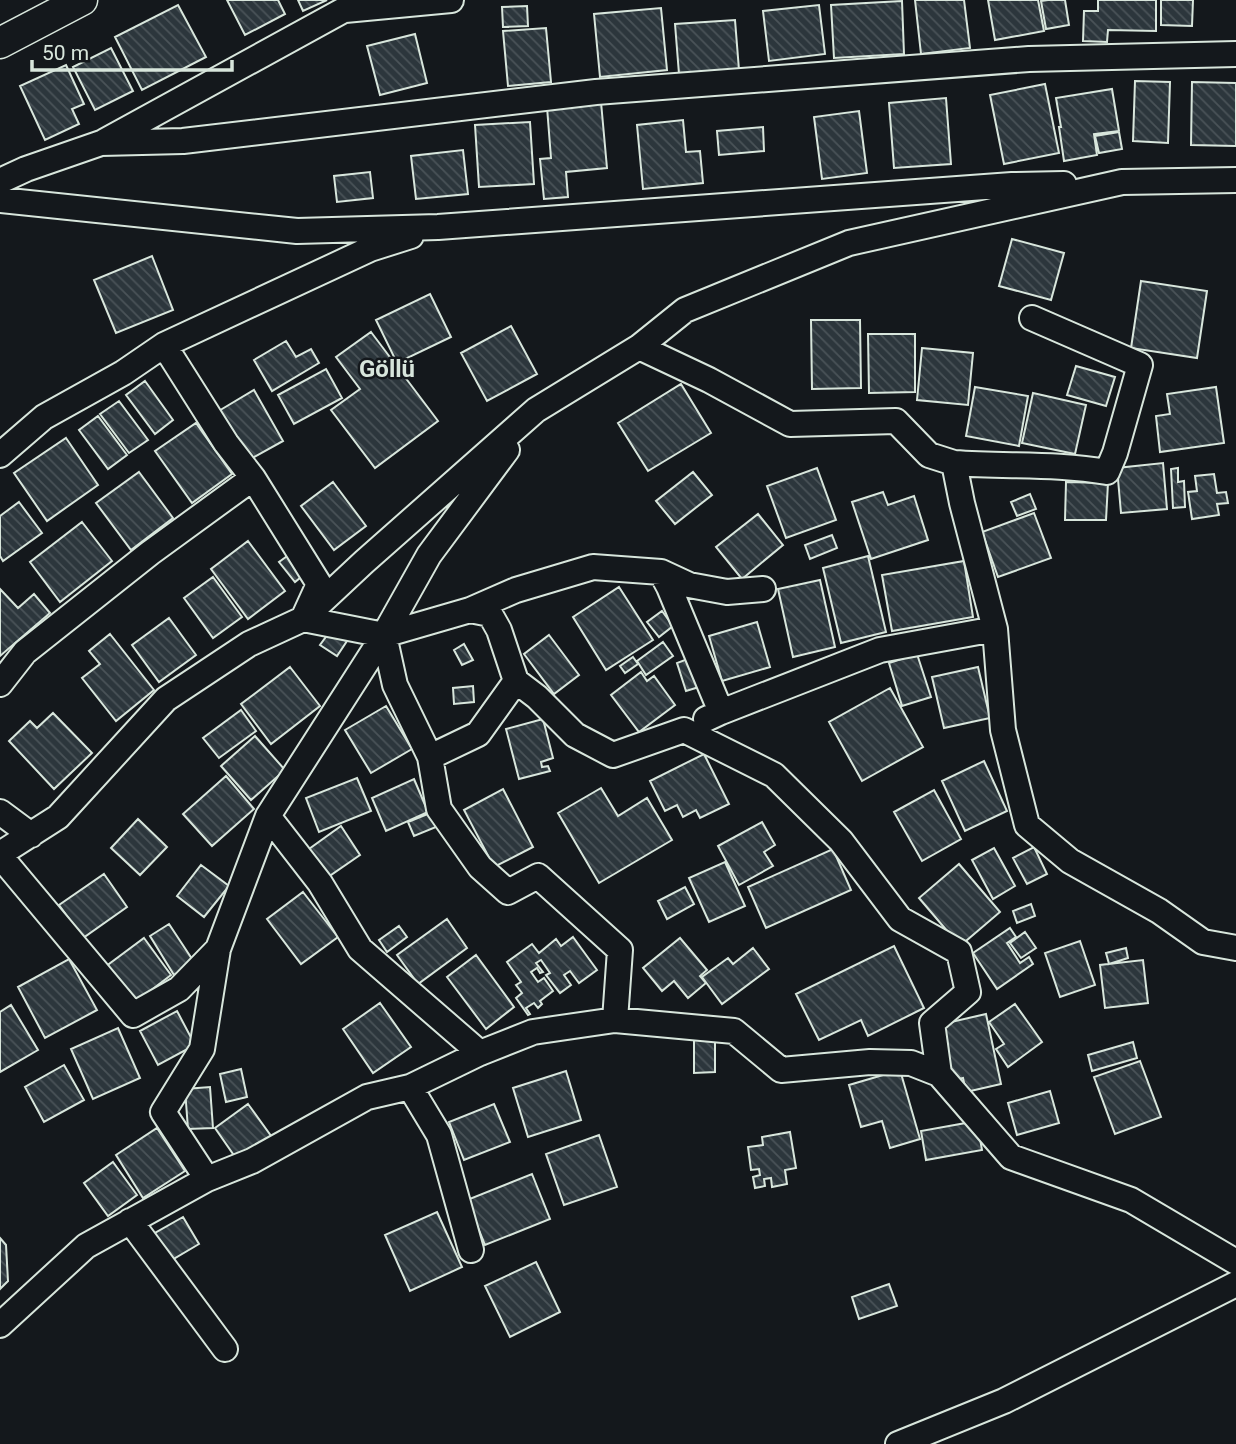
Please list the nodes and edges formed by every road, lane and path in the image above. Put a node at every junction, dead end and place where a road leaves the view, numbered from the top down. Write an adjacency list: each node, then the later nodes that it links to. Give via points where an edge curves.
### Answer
1 (82, 0): 4 (street)
2 (451, 0): 3 (street)
3 (353, 5): 6 (street)
4 (0, 43)
5 (1236, 54): 6 (street, via 1030,59 596,92 183,141)
6 (101, 143): 8 (street)
7 (1236, 180): 9 (street)
8 (0, 181)
9 (1122, 182): 11 (street, via 1012,185); 14 (street, via 849,243 685,310)
10 (0, 200): 11 (street, via 297,231)
11 (438, 227): 13 (street, via 370,250)
12 (1032, 318): 17 (street, via 1140,365 1107,471)
13 (164, 345): 16 (street, via 44,417); 18 (street)
14 (639, 347): 15 (street); 17 (street, via 790,424 896,421 929,455)
15 (536, 410): 22 (street); 24 (street, via 429,555)
16 (0, 455)
17 (954, 463): 23 (street)
18 (253, 478): 22 (street, via 319,584); 26 (street, via 25,652)
19 (661, 572): 20 (street, via 727,592); 21 (street, via 593,567 516,590); 27 (street)
20 (762, 589)
21 (470, 610): 24 (street); 25 (street, via 490,614)
22 (303, 619): 24 (street); 32 (street, via 250,643 166,699 58,817)
23 (995, 629): 27 (street, via 880,650); 34 (street, via 1003,730 1027,825 1070,861 1159,911 1203,942)
24 (384, 635): 29 (street, via 395,685); 31 (street)
25 (516, 681): 28 (street, via 575,734 613,755); 29 (street, via 478,734)
26 (0, 684)
27 (720, 712): 28 (street)
28 (684, 730): 38 (street, via 774,775 841,841 900,919 959,952 968,992 932,1023)
29 (430, 757): 36 (street, via 439,809 480,867 508,892 538,876 620,950)
30 (0, 812): 32 (street)
31 (268, 816): 35 (street); 37 (street, via 320,883 360,949)
32 (31, 835): 33 (street)
33 (0, 855): 35 (street, via 133,1015 179,989)
34 (1236, 948)
35 (218, 949): 40 (street, via 202,1049 163,1112)
36 (615, 1020): 37 (street, via 533,1032); 38 (street, via 734,1031 781,1070 911,1063)
37 (480, 1053): 39 (street)
38 (939, 1074): 43 (street, via 1011,1157 1131,1200)
39 (410, 1087): 40 (street, via 367,1097 252,1161); 42 (street, via 439,1135)
40 (207, 1179): 41 (street)
41 (130, 1222): 45 (street, via 86,1246); 46 (street)
42 (471, 1250)
43 (1236, 1262)
44 (1236, 1284): 47 (street, via 1003,1401)
45 (0, 1325)
46 (225, 1349)
47 (898, 1444)

